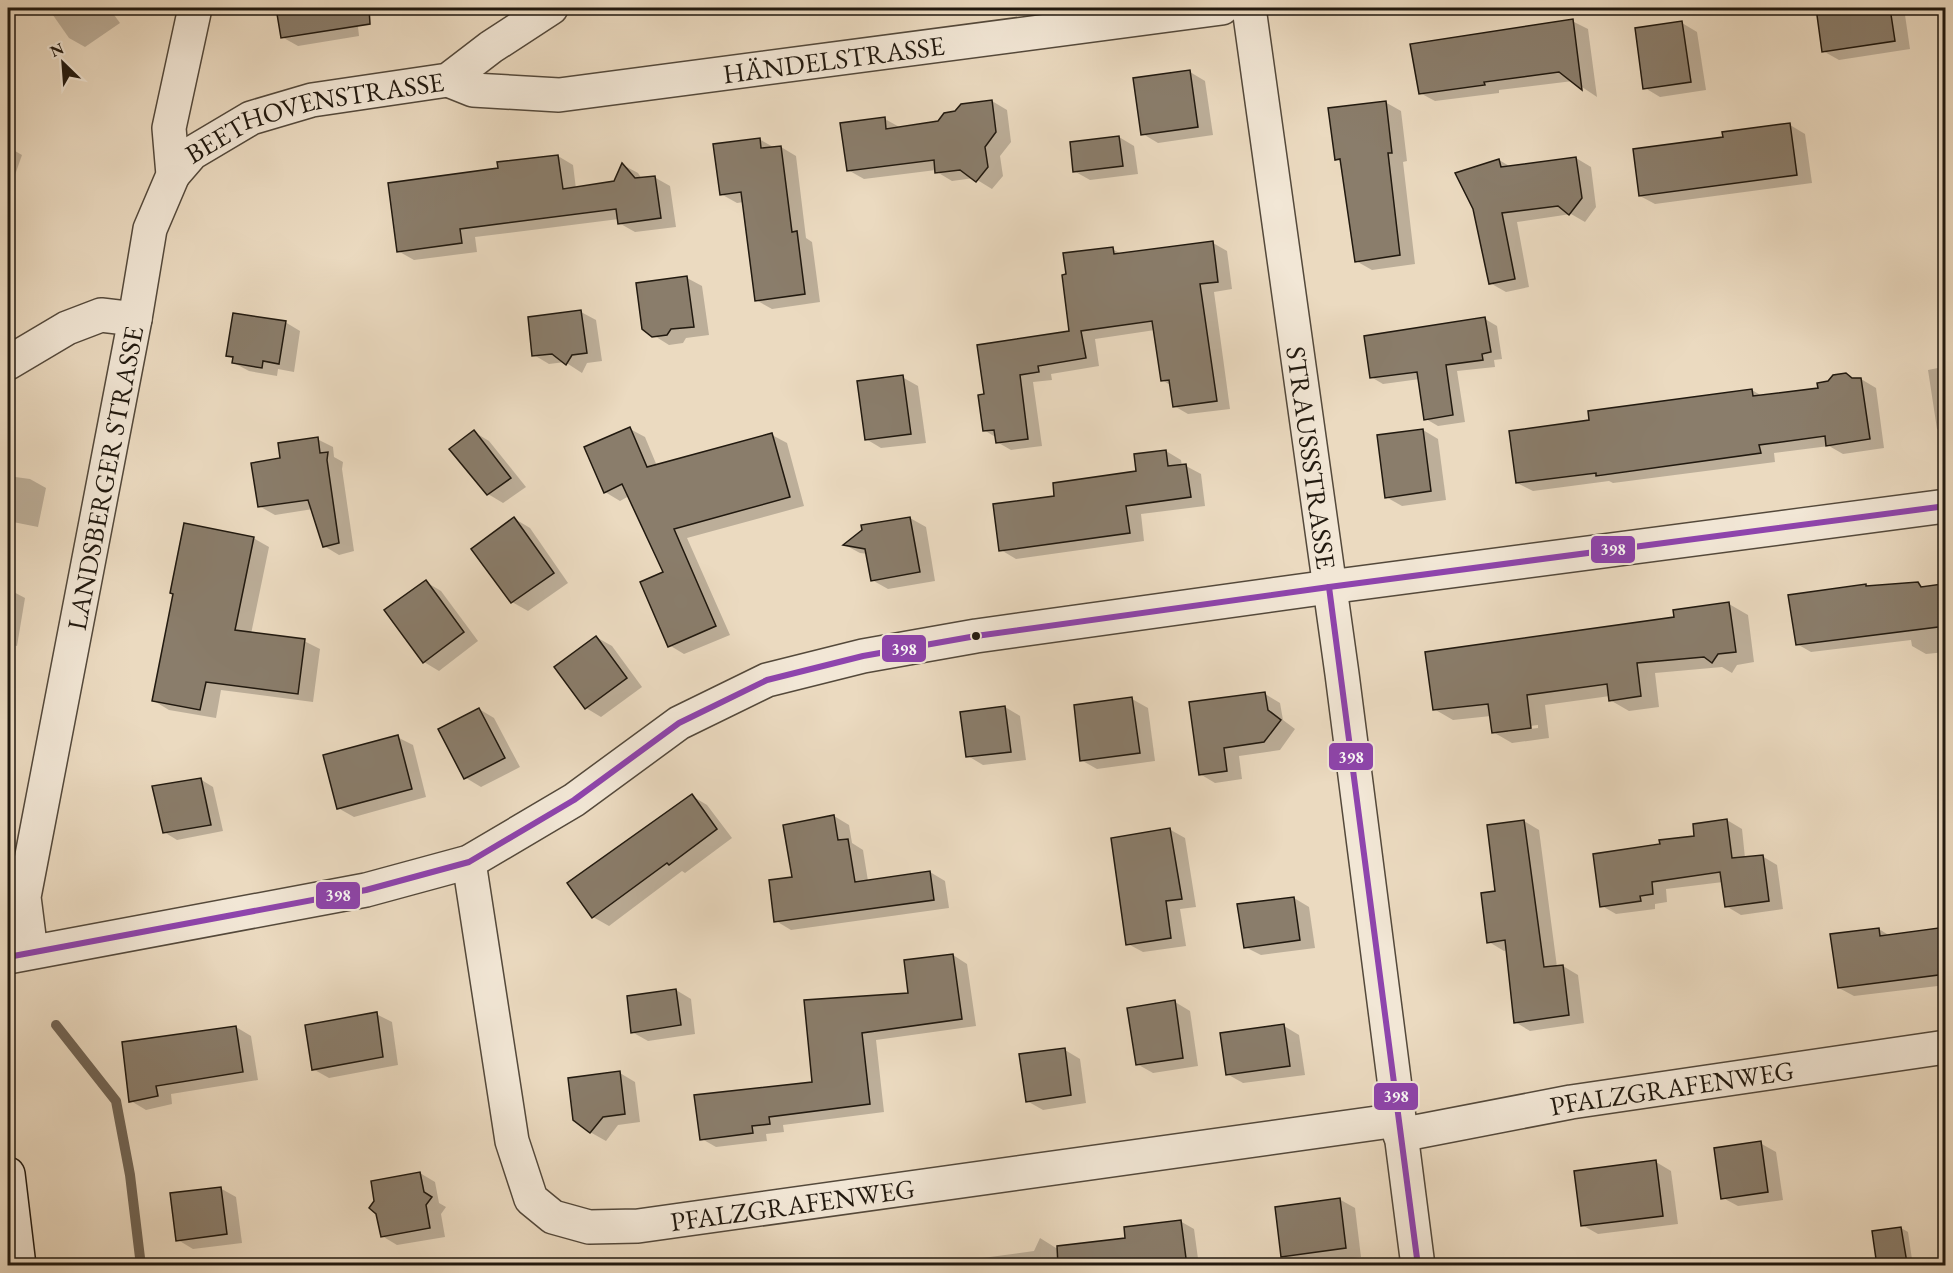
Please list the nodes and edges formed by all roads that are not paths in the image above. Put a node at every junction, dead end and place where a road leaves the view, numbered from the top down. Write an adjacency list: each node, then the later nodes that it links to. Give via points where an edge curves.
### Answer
1 (195, 8): 6 (street, LANDSBERGER STRASSE, via 169,128)
2 (551, 8): 5 (street, BEETHOVENSTRASSE, via 491,46)
3 (1222, 8): 5 (street, HÄNDELSTRASSE, via 559,95 473,90)
4 (1250, 8): 10 (street, STRAUSSSTRASSE)
5 (448, 80): 6 (street, BEETHOVENSTRASSE, via 312,100 251,118 192,153)
6 (173, 175): 7 (street, LANDSBERGER STRASSE, via 150,229)
7 (135, 319): 8 (street, via 101,315 67,328); 12 (street, LANDSBERGER STRASSE, via 24,897)
8 (8, 363)
9 (1946, 506): 10 (street)
10 (1329, 587): 11 (street, via 976,636 863,656 767,680 679,723 574,800); 14 (street, STRAUSSSTRASSE)
11 (470, 862): 12 (street, via 366,890); 14 (street, PFALZGRAFENWEG, via 512,1141 531,1198 553,1217 589,1227 638,1226)
12 (19, 955)
13 (1946, 1047): 14 (street, PFALZGRAFENWEG)
14 (1399, 1127): 17 (street, STRAUSSSTRASSE)
15 (8, 1174): 16 (street)
16 (19, 1266)
17 (1418, 1266)

